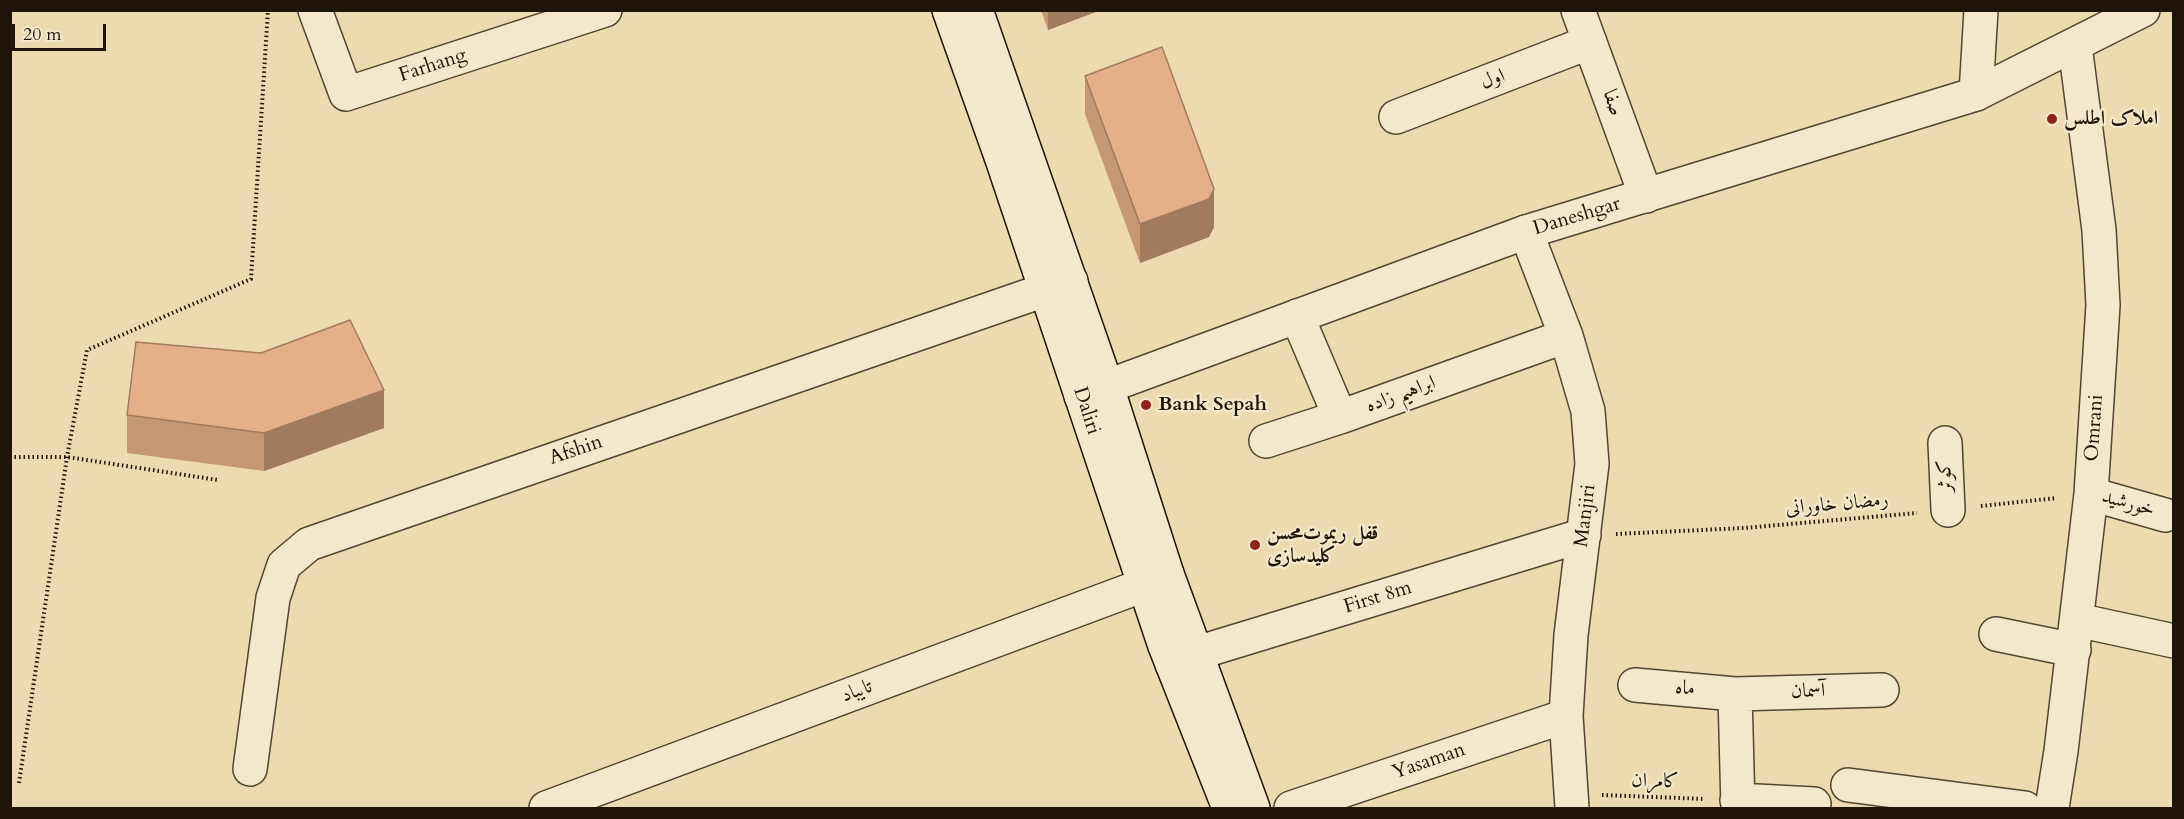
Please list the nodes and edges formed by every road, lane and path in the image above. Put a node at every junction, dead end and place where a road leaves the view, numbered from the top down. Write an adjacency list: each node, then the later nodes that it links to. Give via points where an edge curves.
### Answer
1 (268, 10): 22 (path, via 251,279 87,350)
2 (315, 10): 3 (street, Farhang, via 346,94)
3 (605, 10)
4 (949, 10): 14 (street, Daliri)
5 (976, 10): 14 (street, Daliri)
6 (1981, 10): 10 (street)
7 (2143, 10): 9 (street, Daneshgar)
8 (1589, 21): 11 (street, اول); 12 (street, صفا)
9 (2075, 46): 10 (street, Daneshgar); 24 (street, Omrani, via 2099,230 2103,305)
10 (1976, 94): 12 (street, Daneshgar)
11 (1396, 117)
12 (1646, 196): 13 (street, Daneshgar)
13 (1526, 232): 15 (street, Daneshgar); 16 (street, Manjiri)
14 (1058, 285): 17 (street, Daliri); 37 (street, Afshin, via 309,544 284,565 273,598)
15 (1297, 316): 17 (street, Daneshgar); 18 (street, ابراهیم زاده)
16 (1566, 336): 18 (street, ابراهیم زاده); 27 (street, Manjiri, via 1588,411 1592,464)
17 (1094, 392): 28 (street, Daliri)
18 (1340, 417): 19 (street)
19 (1266, 441)
20 (1945, 443): 25 (street, کوثر)
21 (10, 457): 22 (path)
22 (67, 457): 23 (path); 38 (path)
23 (218, 480)
24 (2091, 494): 25 (path, رمضان خاورانی); 26 (street, خورشید); 30 (street, Omrani)
25 (1948, 510): 27 (path, رمضان خاورانی, via 1744,528)
26 (2165, 515)
27 (1584, 535): 32 (street, First 8m); 36 (street, Manjiri, via 1571,635)
28 (1156, 580): 32 (street, Daliri); 43 (street, تایباد)
29 (1996, 634): 30 (street)
30 (2075, 635): 31 (street); 48 (street, Omrani)
31 (2174, 641)
32 (1185, 659): 44 (street, Daliri); 45 (street, Daliri)
33 (1635, 685): 35 (street, ماه)
34 (1882, 690): 35 (street, آسمان)
35 (1735, 694): 41 (street)
36 (1566, 716): 40 (street, Manjiri); 46 (street, Yasaman)
37 (250, 769)
38 (19, 783)
39 (1848, 785): 47 (street)
40 (1571, 801): 41 (path, کامران)
41 (1737, 804): 42 (street)
42 (1814, 804)
43 (546, 808)
44 (1229, 808)
45 (1253, 808)
46 (1291, 808)
47 (2025, 808)
48 (2052, 808)

